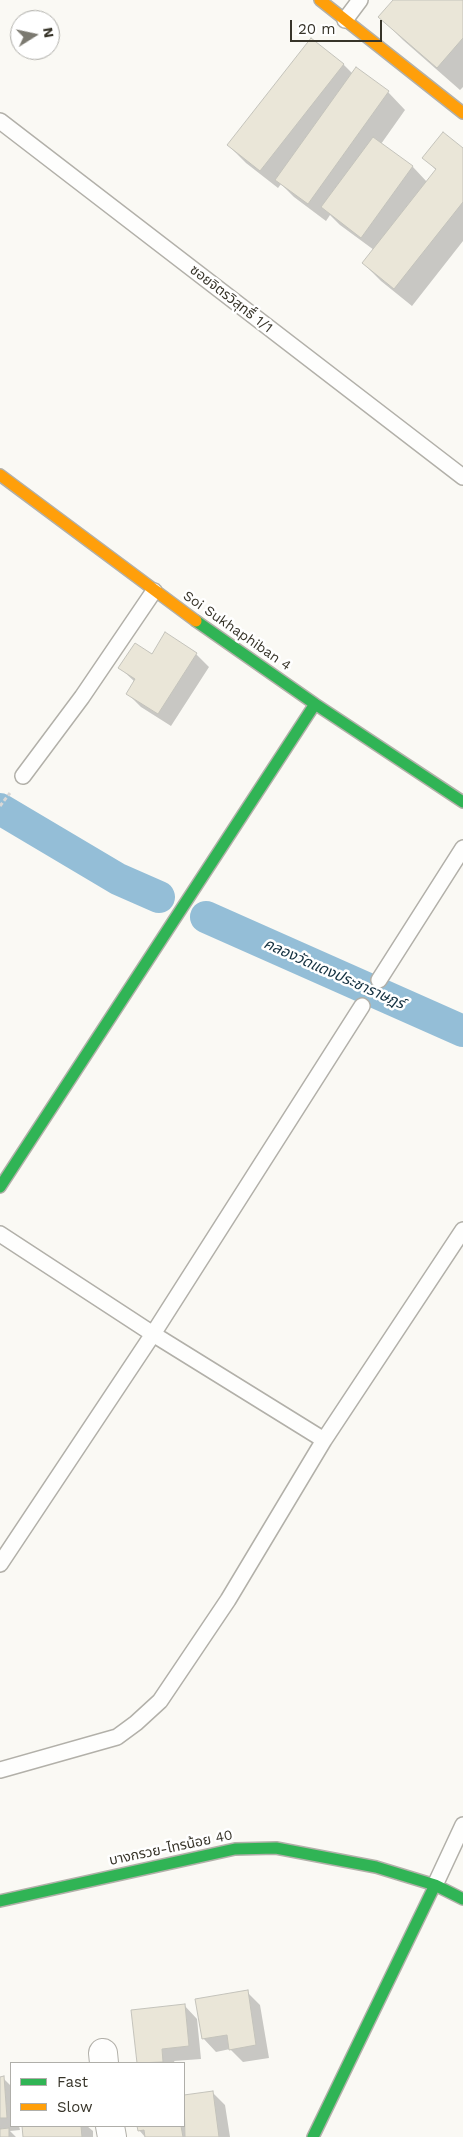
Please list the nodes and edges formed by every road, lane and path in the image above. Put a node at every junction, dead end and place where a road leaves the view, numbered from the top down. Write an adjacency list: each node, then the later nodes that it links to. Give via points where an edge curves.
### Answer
1 (320, 0): 3 (street)
2 (360, 0): 3 (lane)
3 (345, 20): 4 (street)
4 (463, 113)
5 (0, 121): 7 (lane, ซอยจิตรวิสุทธื์ 1/1)
6 (0, 475): 8 (street, Soi Sukhaphiban 4)
7 (463, 477)
8 (154, 591): 9 (street, Soi Sukhaphiban 4); 10 (lane)
9 (315, 704): 11 (street, Soi Sukhaphiban 4); 15 (street)
10 (23, 776)
11 (463, 802)
12 (463, 848): 13 (lane)
13 (379, 980)
14 (362, 1006): 18 (lane)
15 (0, 1186)
16 (463, 1230): 19 (lane)
17 (0, 1234): 18 (lane)
18 (153, 1334): 19 (lane); 20 (lane)
19 (324, 1440): 21 (lane, via 228,1600 160,1701 117,1737)
20 (0, 1564)
21 (0, 1770)
22 (463, 1825): 23 (lane)
23 (435, 1885): 24 (street, บางกรวย-ไทรน้อย 40); 25 (street, บางกรวย-ไทรน้อย 40, via 376,1867 276,1848 235,1849); 26 (street)
24 (463, 1899)
25 (0, 1901)
26 (313, 2137)

